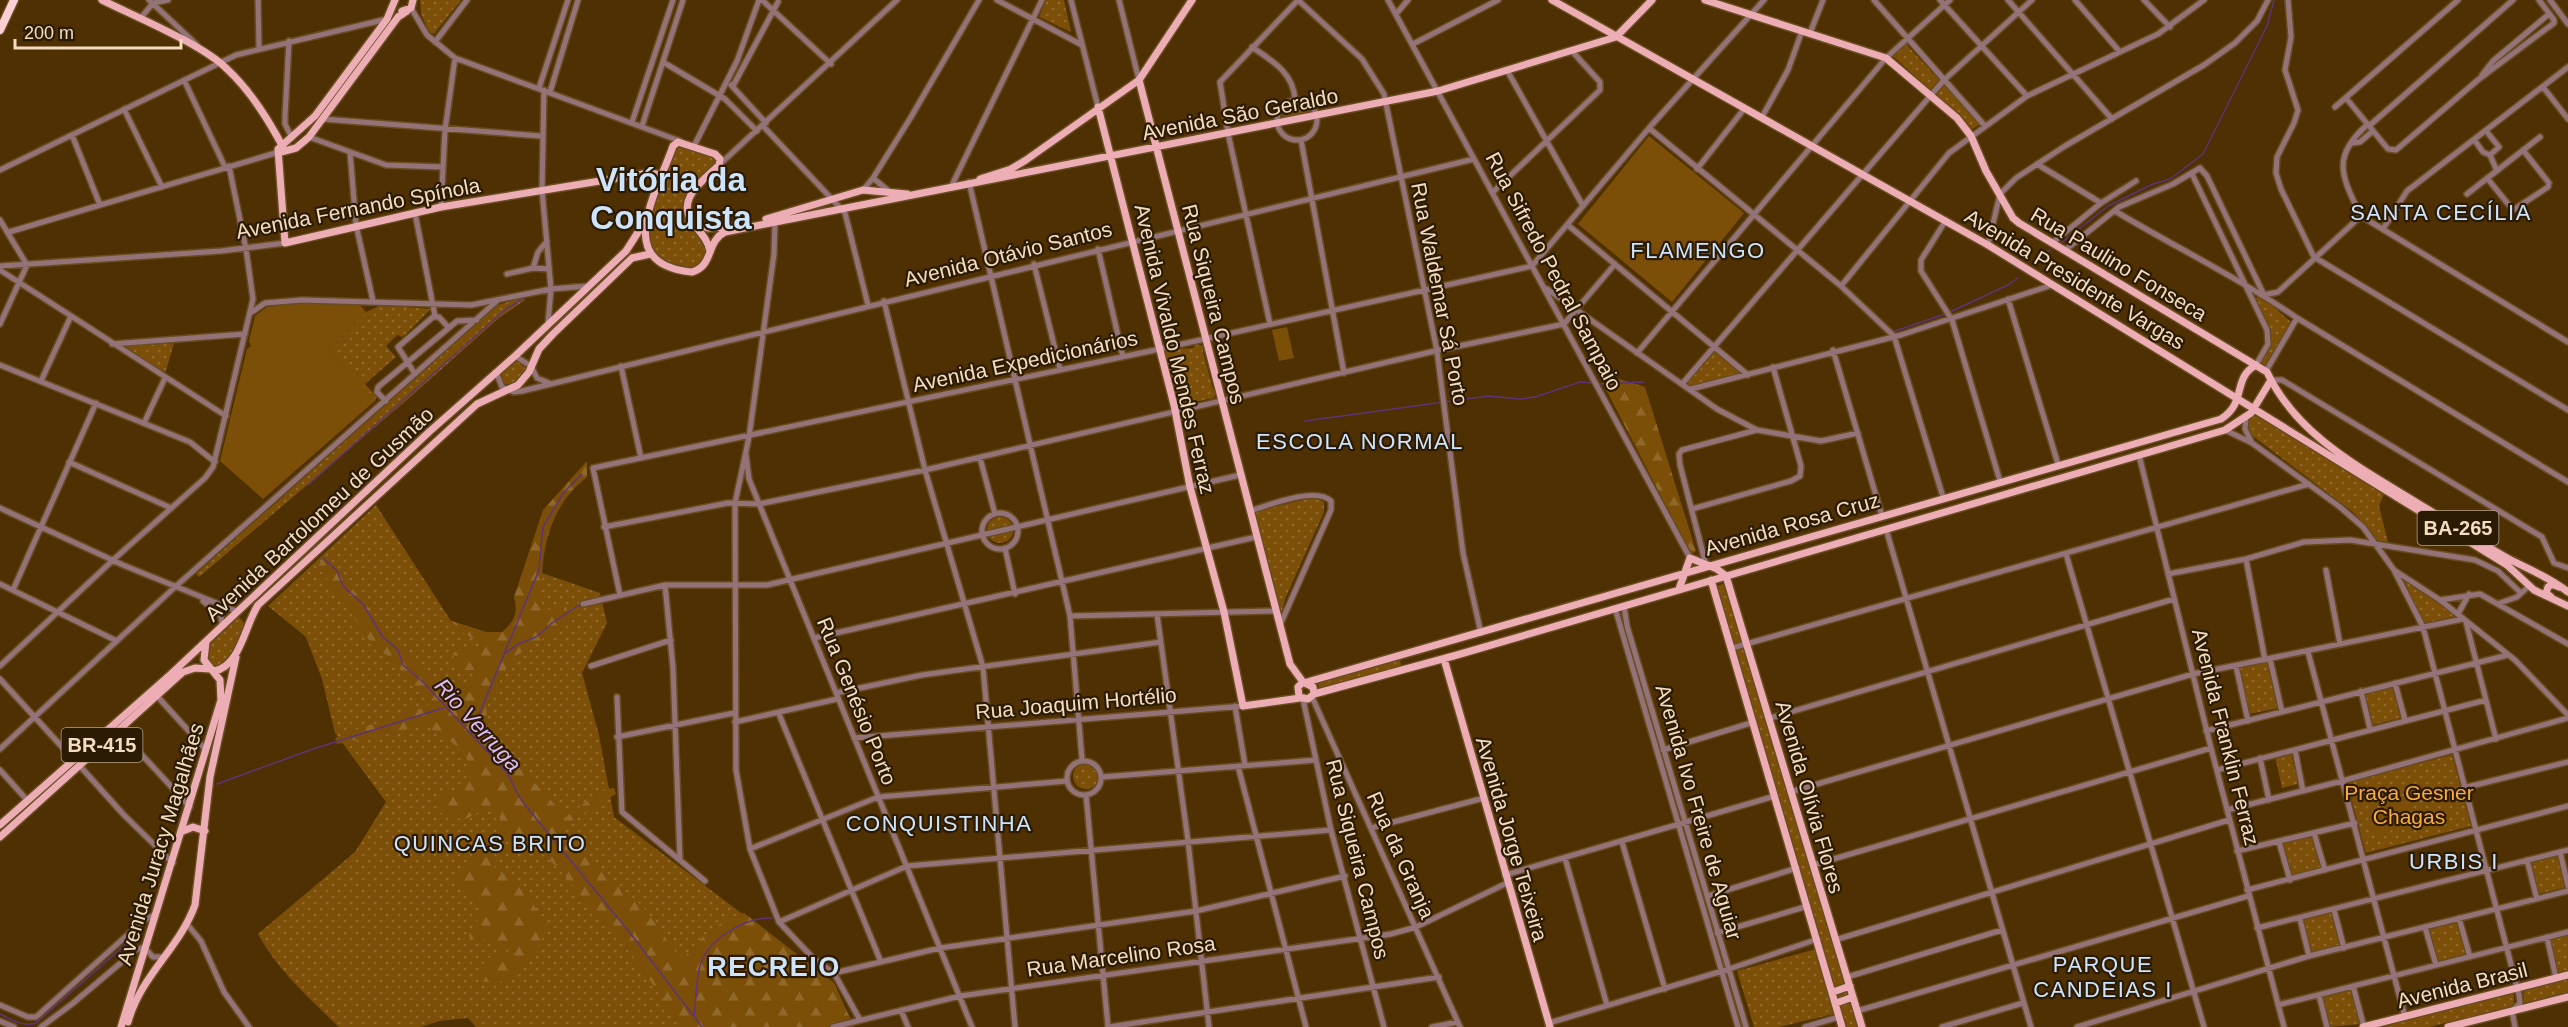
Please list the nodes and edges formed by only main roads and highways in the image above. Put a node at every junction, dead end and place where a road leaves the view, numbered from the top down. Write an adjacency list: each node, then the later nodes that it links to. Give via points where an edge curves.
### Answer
1 (102, 0): 15 (main road, via 219,62 257,105)
2 (1192, 0): 12 (main road)
3 (1552, 0): 11 (main road, Avenida Presidente Vargas)
4 (1652, 0): 11 (main road, Avenida São Geraldo)
5 (1705, 0): 27 (main road, Rua Paulino Fonseca, via 1886,58 1957,118 1971,136 2013,218)
6 (395, 1): 8 (main road, via 400,10); 15 (main road, via 387,18 315,116)
7 (12, 4): 9 (highway); 10 (highway)
8 (412, 5): 15 (main road, via 398,17 309,137 300,145)
9 (0, 12)
10 (0, 30)
11 (1616, 37): 14 (main road, Avenida São Geraldo, via 1438,91); 30 (main road, Avenida Presidente Vargas, via 1946,220)
12 (1139, 80): 13 (main road); 14 (main road, Rua Siqueira Campos)
13 (1098, 107): 16 (main road, Avenida Vivaldo Mendes Ferraz); 17 (main road)
14 (1157, 147): 16 (main road, Avenida São Geraldo); 58 (main road, Rua Siqueira Campos, via 1280,627 1290,663)
15 (279, 150): 19 (main road, Avenida Fernando Spínola, via 285,243 441,207 542,190 649,173 656,174)
16 (1109, 155): 18 (main road, Avenida São Geraldo); 61 (main road, Avenida Vivaldo Mendes Ferraz, via 1176,412 1190,487 1224,612)
17 (1026, 160): 18 (main road, via 1032,164); 20 (main road)
18 (1029, 173): 20 (main road, Avenida São Geraldo)
19 (661, 181): 22 (main road); 24 (main road, via 673,146 682,142 718,156 719,165 687,199)
20 (966, 184): 21 (main road, Avenida São Geraldo)
21 (890, 195): 23 (main road, Avenida São Geraldo); 23 (main road, Avenida São Geraldo, via 862,190)
22 (648, 215): 26 (main road, via 644,242); 52 (main road, Avenida Bartolomeu de Gusmão, via 626,251)
23 (775, 220): 24 (main road, Avenida São Geraldo, via 715,228); 25 (main road, Avenida São Geraldo, via 721,233)
24 (693, 223): 25 (main road)
25 (711, 251): 26 (main road, Avenida São Geraldo, via 704,266 692,272 672,268)
26 (650, 254): 53 (main road, Avenida Bartolomeu de Gusmão, via 632,258 539,349 524,380 477,404 258,605)
27 (2256, 365): 28 (main road); 30 (main road, Avenida Rosa Cruz, via 2246,373 2239,389)
28 (2271, 380): 29 (main road); 47 (main road, BA-265, via 2308,430 2349,461 2510,560 2550,578)
29 (2261, 396): 30 (main road); 31 (main road, Avenida Rosa Cruz)
30 (2240, 398): 31 (main road, Avenida Presidente Vargas); 32 (main road, Avenida Rosa Cruz, via 2224,417)
31 (2255, 408): 33 (main road, Avenida Rosa Cruz, via 2246,418); 48 (main road, Avenida Presidente Vargas, via 2507,565 2529,586)
32 (2209, 422): 33 (main road); 34 (main road, Avenida Rosa Cruz)
33 (2213, 434): 35 (main road, Avenida Rosa Cruz)
34 (2068, 461): 35 (main road, via 2064,470); 36 (main road, Avenida Rosa Cruz)
35 (2071, 475): 37 (main road, Avenida Rosa Cruz)
36 (1972, 489): 37 (main road, via 1979,495); 38 (main road, Avenida Rosa Cruz)
37 (1977, 502): 39 (main road, Avenida Rosa Cruz)
38 (1860, 523): 39 (main road, via 1857,530); 40 (main road, Avenida Rosa Cruz)
39 (1861, 535): 44 (main road, Avenida Rosa Cruz)
40 (1726, 560): 41 (main road, Avenida Rosa Cruz); 42 (main road)
41 (1706, 565): 42 (main road); 43 (main road, Avenida Rosa Cruz); 43 (main road, via 1690,558)
42 (1717, 570): 44 (main road); 45 (main road)
43 (1688, 571): 46 (main road); 49 (main road, Avenida Rosa Cruz)
44 (1725, 576): 45 (main road, Avenida Rosa Cruz); 67 (main road, Avenida Olívia Flores)
45 (1713, 582): 46 (main road, Avenida Rosa Cruz); 68 (main road, Avenida Olívia Flores)
46 (1679, 589): 51 (main road, Avenida Rosa Cruz)
47 (2567, 592): 48 (main road, via 2556,585 2548,586 2546,593)
48 (2558, 602): 50 (main road, Avenida Presidente Vargas)
49 (1585, 603): 51 (main road, via 1591,607); 54 (main road, Avenida Rosa Cruz)
50 (2568, 606)
51 (1589, 616): 55 (main road, Avenida Rosa Cruz)
52 (206, 642): 57 (main road, Avenida Juracy Magalhães, via 204,656); 62 (main road, Avenida Bartolomeu de Gusmão)
53 (236, 655): 57 (main road, via 227,666); 64 (main road, Avenida Juracy Magalhães, via 210,777)
54 (1404, 655): 56 (main road, via 1402,663); 58 (main road, Avenida Rosa Cruz)
55 (1444, 659): 56 (main road, Avenida Rosa Cruz); 72 (main road, Avenida Jorge Teixeira)
56 (1410, 669): 59 (main road, Avenida Rosa Cruz)
57 (212, 670): 63 (main road, Avenida Juracy Magalhães, via 221,684 221,700); 65 (main road, BR-415, via 195,668 183,672)
58 (1305, 682): 59 (main road, via 1313,687); 60 (main road, via 1297,688)
59 (1313, 696): 60 (main road, Avenida Rosa Cruz)
60 (1302, 698): 61 (main road, Rua Joaquim Hortélio)
61 (1243, 706)
62 (0, 825)
63 (183, 831): 64 (main road, via 193,827); 73 (main road, Avenida Juracy Magalhães)
64 (205, 831): 74 (main road, Avenida Juracy Magalhães, via 197,895 187,924 144,982)
65 (0, 837)
66 (2568, 975): 77 (main road, Avenida Brasil)
67 (1850, 986): 68 (main road); 69 (main road, Avenida Olívia Flores)
68 (1833, 992): 71 (main road, Avenida Olívia Flores)
69 (1853, 997): 71 (main road); 76 (main road, Avenida Olívia Flores)
70 (2568, 997): 78 (main road, Avenida Brasil)
71 (1836, 1003): 75 (main road, Avenida Olívia Flores)
72 (1549, 1025)
73 (122, 1027)
74 (126, 1027)
75 (1842, 1027)
76 (1862, 1027)
77 (2364, 1027)
78 (2448, 1027)

